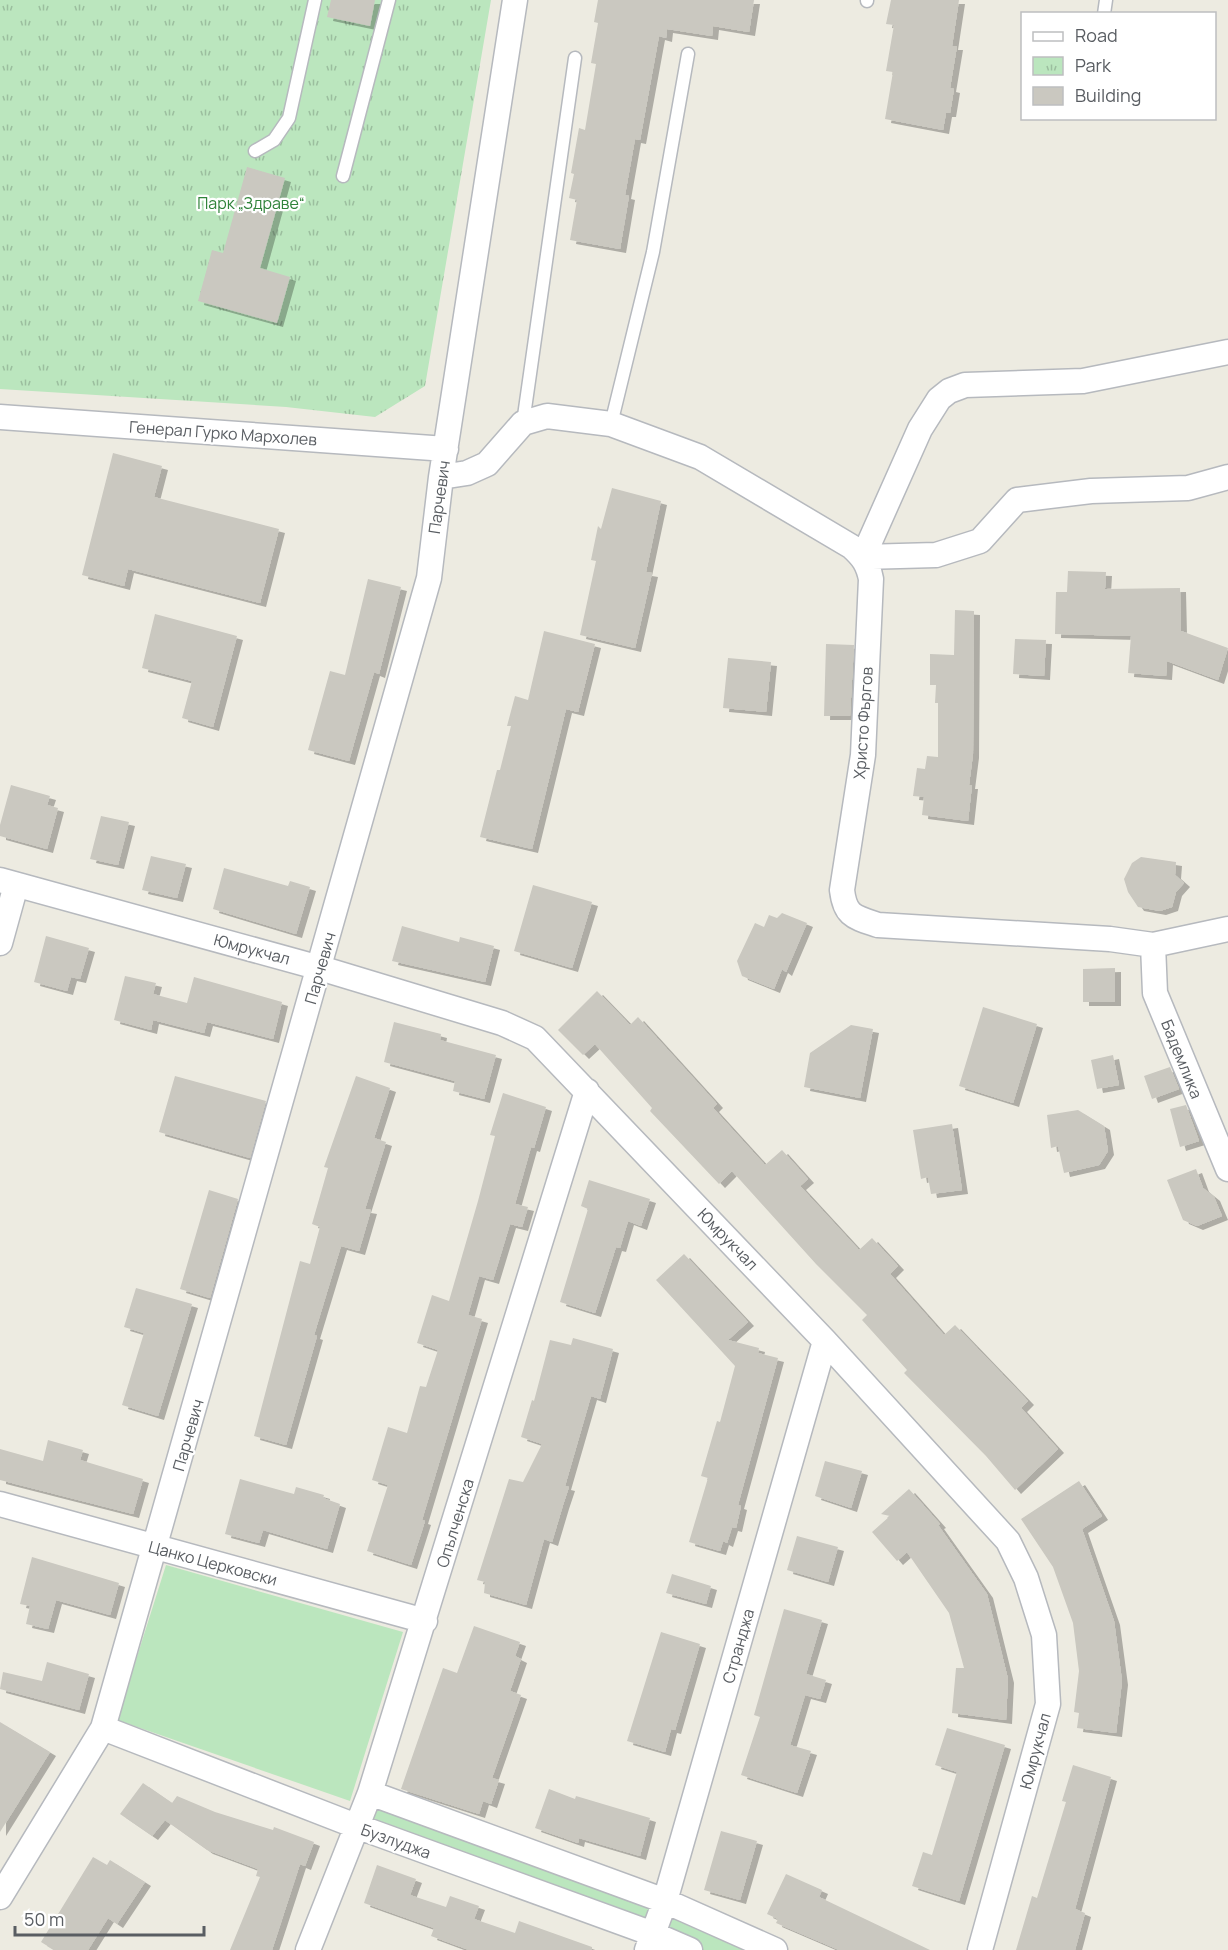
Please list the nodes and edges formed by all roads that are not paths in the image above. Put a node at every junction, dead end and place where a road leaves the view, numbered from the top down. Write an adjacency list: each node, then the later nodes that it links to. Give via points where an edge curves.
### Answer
1 (315, 0): 6 (lane, via 289,118 274,140)
2 (389, 0): 7 (lane)
3 (515, 0): 12 (street, Парчевич)
4 (688, 54): 11 (lane, via 653,252)
5 (575, 58): 10 (lane)
6 (255, 151)
7 (343, 176)
8 (1228, 352): 15 (street, via 1083,381 965,385 949,391 939,399 920,429)
9 (0, 417): 12 (street, Генерал Гурко Мархолев)
10 (523, 423): 11 (street, via 547,416); 13 (street, via 487,464 467,473)
11 (611, 423): 15 (street, via 700,457)
12 (446, 449): 13 (street, Парчевич)
13 (441, 477): 20 (street, Парчевич, via 429,578)
14 (1228, 477): 15 (street, via 1188,488 1091,491 1017,500 980,541 936,555)
15 (863, 557): 19 (street, Христо Фъргов, via 871,579 863,755 842,890 844,907 855,918 878,925)
16 (8, 883): 18 (street); 20 (street, Юмрукчал)
17 (1228, 929): 19 (street)
18 (0, 944)
19 (1153, 945): 22 (street, Бадемлика, via 1155,993)
20 (320, 968): 21 (street, Юмрукчал, via 502,1023 535,1038); 25 (street, Парчевич)
21 (587, 1091): 23 (street, Юмрукчал); 26 (street, Опълченска)
22 (1228, 1168)
23 (825, 1341): 31 (street, Странджа); 36 (street, Юмрукчал, via 1008,1541 1026,1578 1044,1635 1048,1704)
24 (0, 1504): 25 (street, Цанко Церковски)
25 (157, 1547): 26 (street, Цанко Церковски); 27 (street, Парчевич)
26 (425, 1621): 28 (street, Опълченска)
27 (103, 1728): 29 (street, Бузлуджа); 30 (street, Парчевич)
28 (370, 1793): 29 (street, Опълченска); 31 (street)
29 (356, 1826): 32 (street, Бузлуджа); 33 (street, Опълченска)
30 (0, 1897)
31 (665, 1900): 32 (street, Странджа); 35 (street)
32 (650, 1942): 34 (street, Бузлуджа)
33 (308, 1950)
34 (690, 1950)
35 (775, 1950)
36 (980, 1950)

